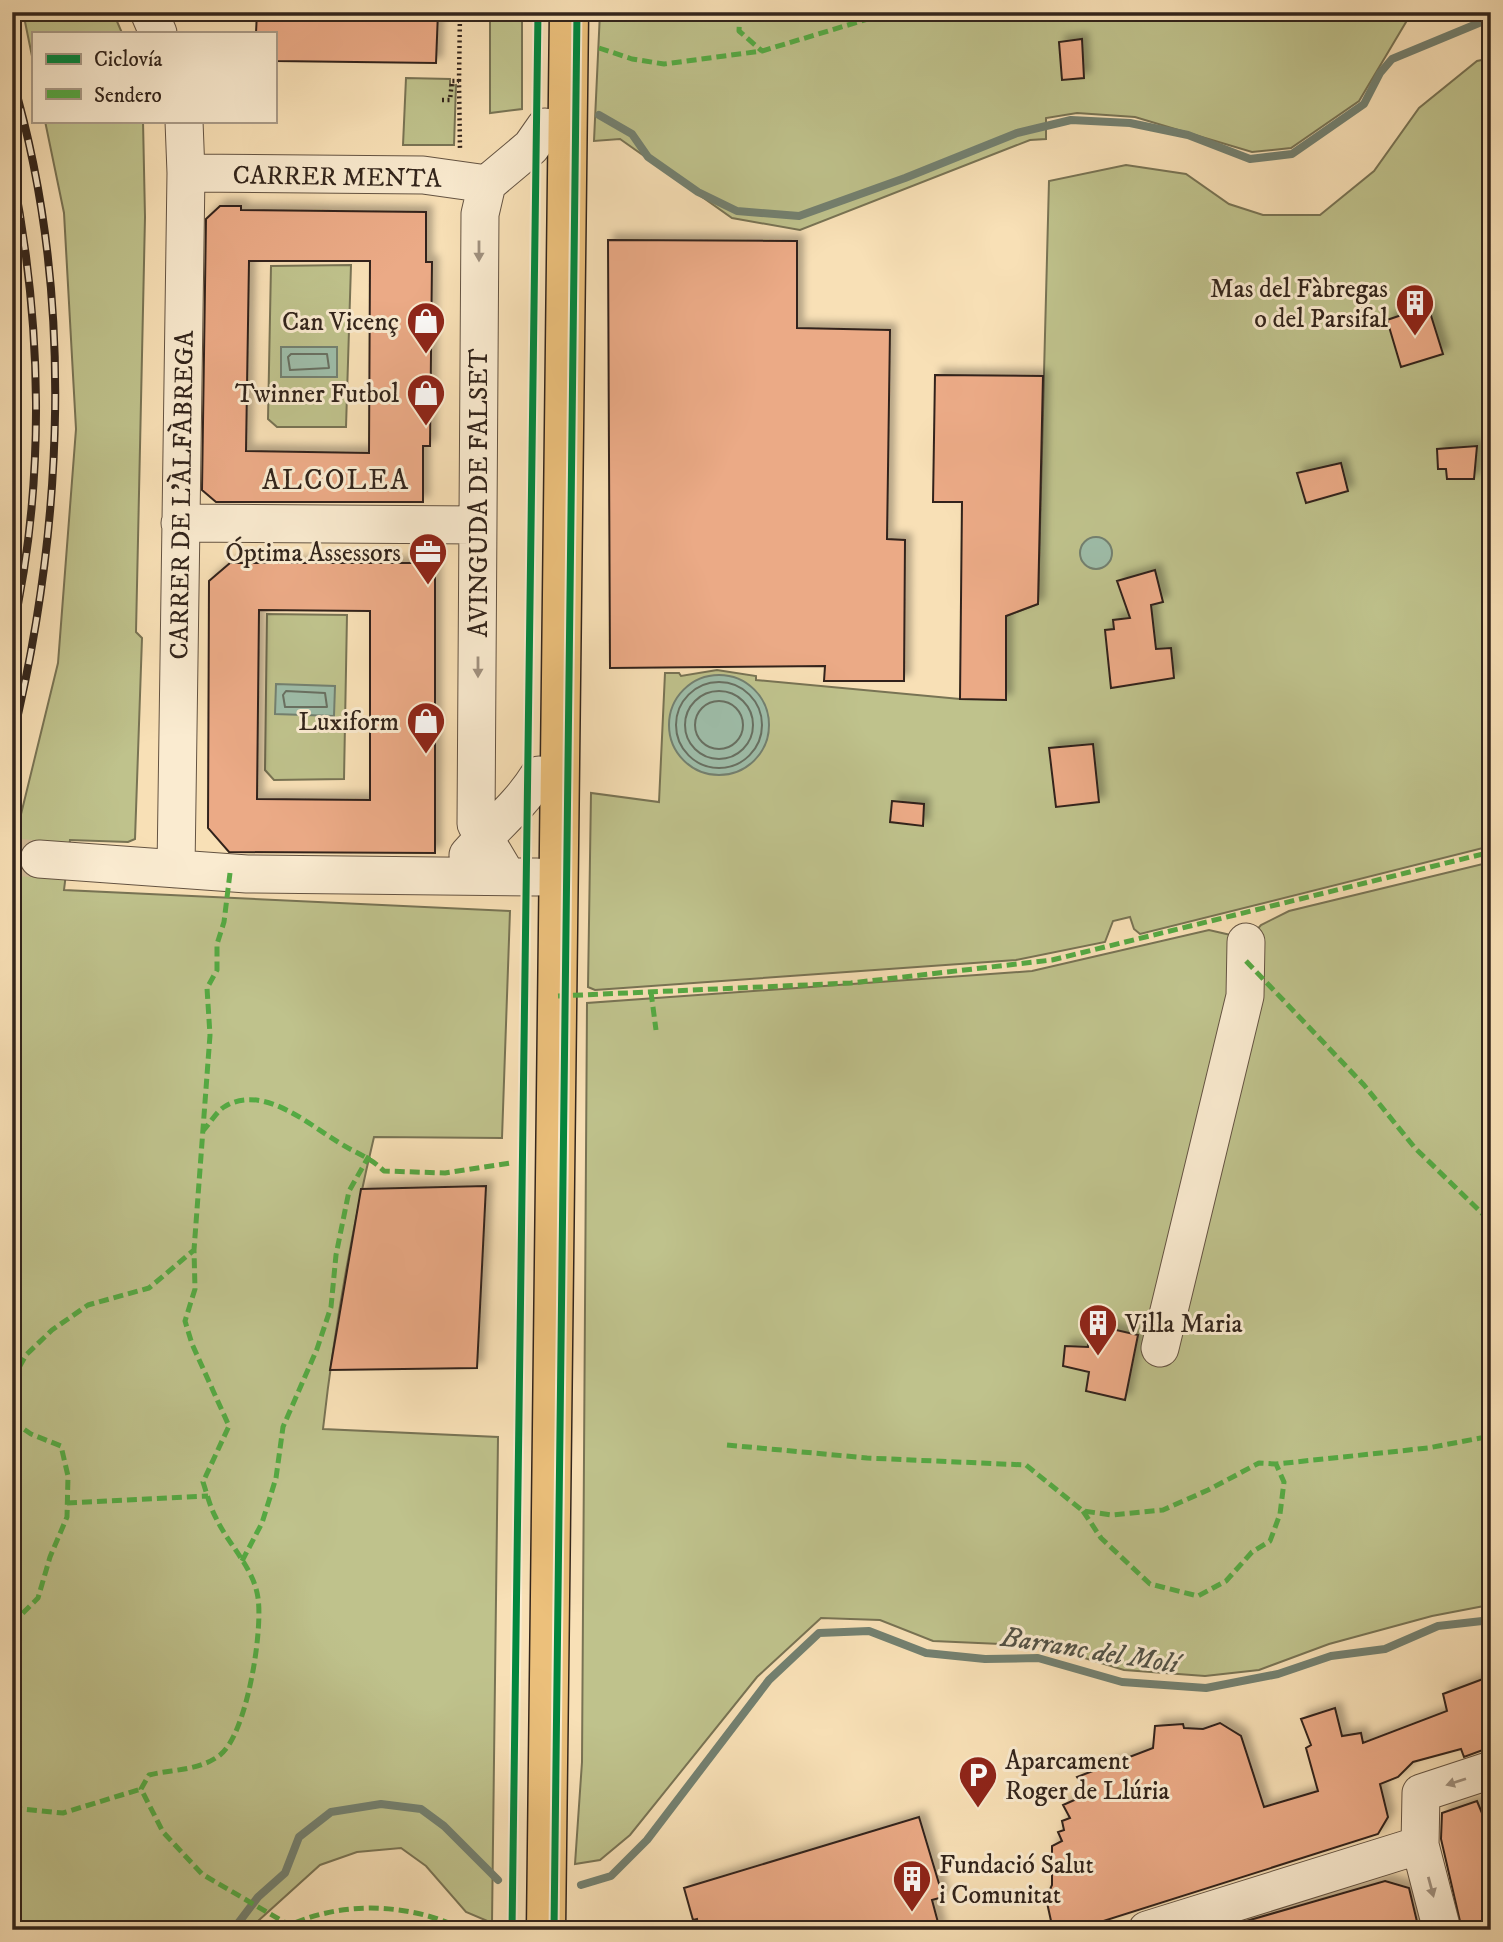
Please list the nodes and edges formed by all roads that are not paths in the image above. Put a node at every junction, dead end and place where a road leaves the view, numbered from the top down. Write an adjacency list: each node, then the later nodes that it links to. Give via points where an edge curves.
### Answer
1 (149, 12): 4 (street)
2 (545, 12): 6 (main road)
3 (569, 12): 22 (main road)
4 (159, 32)
5 (184, 122): 7 (street, CARRER DE L'ÀLFÀBREGA)
6 (545, 127): 8 (street, via 531,147); 11 (main road)
7 (186, 173): 8 (street, CARRER MENTA, via 424,175); 9 (street, CARRER DE L'ÀLFÀBREGA)
8 (487, 184): 10 (street, AVINGUDA DE FALSET, one-way to 10, via 480,214)
9 (180, 523): 10 (street); 14 (street, CARRER DE L'ÀLFÀBREGA)
10 (478, 525): 12 (street, AVINGUDA DE FALSET, one-way to 12, via 476,824)
11 (539, 775): 12 (street, via 523,801); 16 (main road)
12 (483, 838): 15 (street); 16 (street, AVINGUDA DE FALSET)
13 (39, 859): 14 (street)
14 (176, 869): 15 (street)
15 (444, 876): 16 (street)
16 (522, 877): 21 (main road)
17 (1246, 942): 18 (street, via 1240,1021)
18 (1160, 1348)
19 (1491, 1770): 20 (street, one-way to 20, via 1421,1793)
20 (1420, 1845): 23 (street); 24 (street, one-way to 24)
21 (523, 1930)
22 (546, 1930)
23 (1147, 1930)
24 (1442, 1930)

